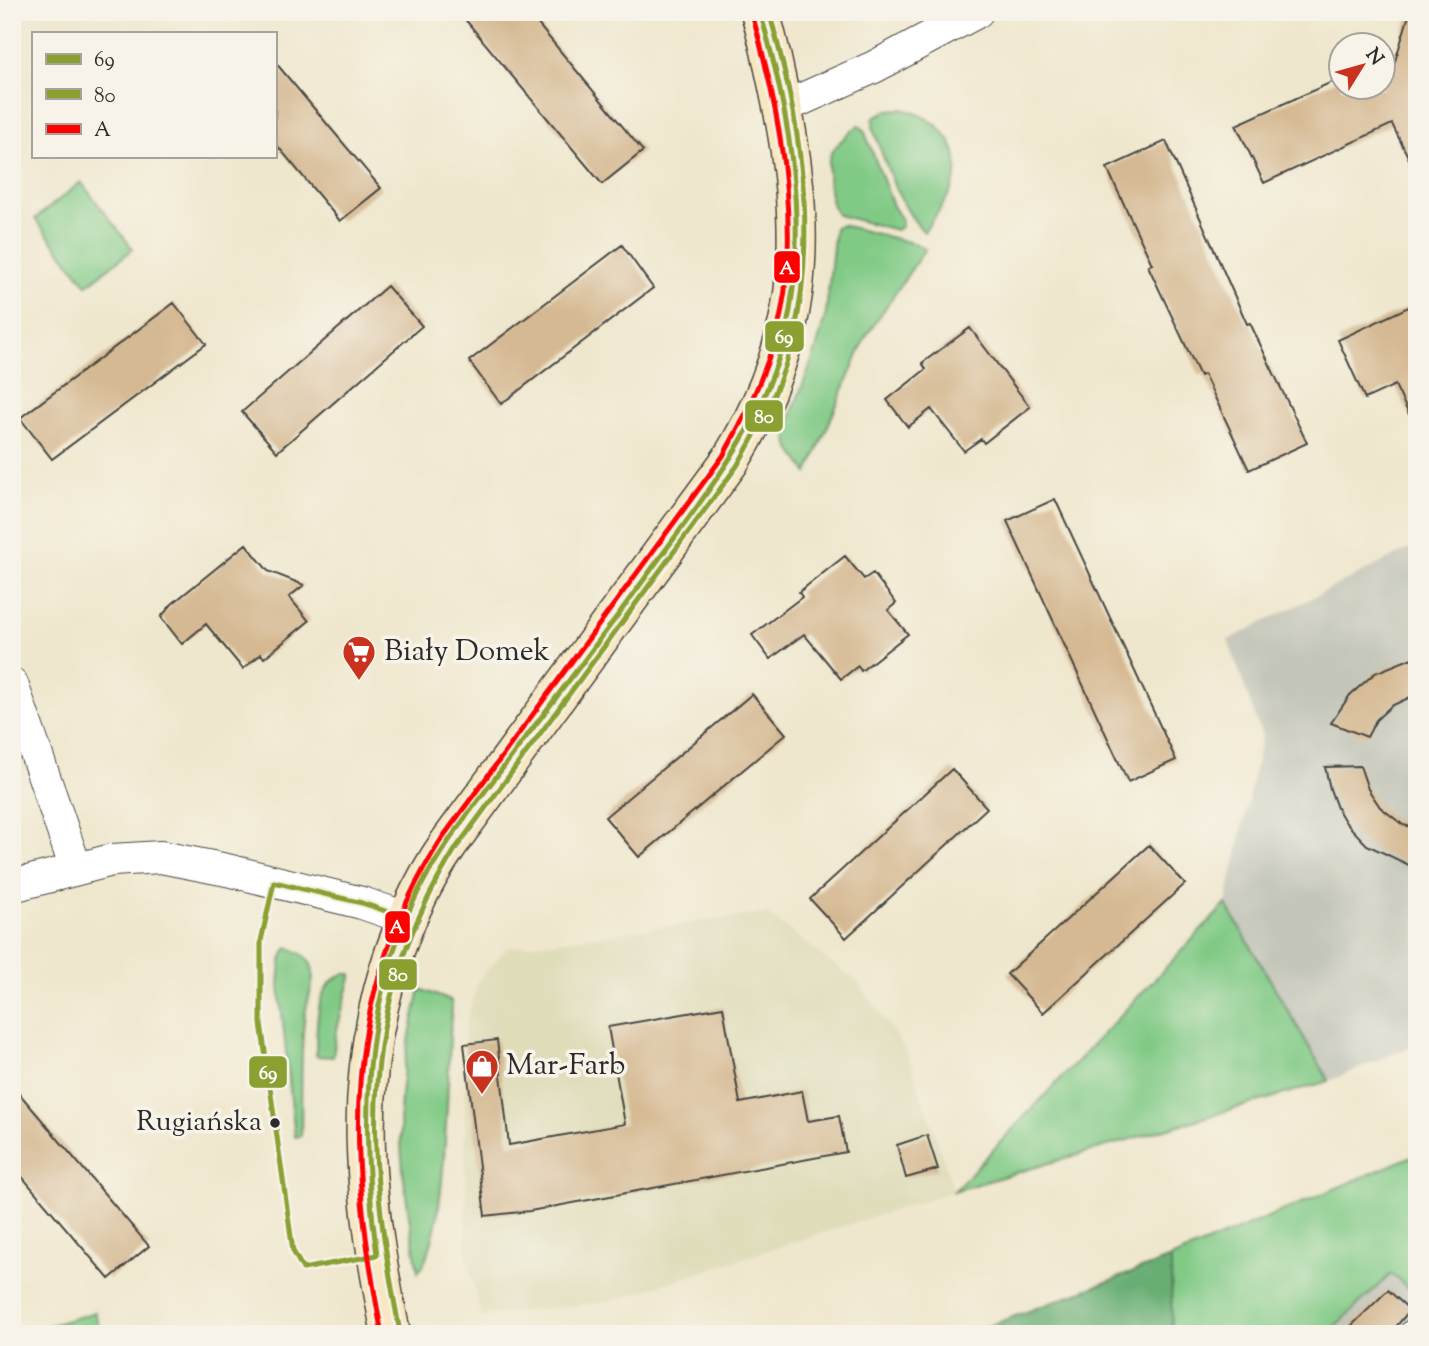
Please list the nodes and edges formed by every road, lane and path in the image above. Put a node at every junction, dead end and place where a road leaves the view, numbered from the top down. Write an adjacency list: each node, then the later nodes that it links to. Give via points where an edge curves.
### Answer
1 (760, 12): 3 (street)
2 (977, 12): 3 (street)
3 (782, 108): 7 (street, via 796,194 797,275 786,334 759,408 717,479 442,853)
4 (12, 684): 5 (street)
5 (76, 869): 6 (street); 7 (street, via 138,857 174,859)
6 (12, 886)
7 (407, 918): 8 (street, via 380,1007 366,1110 370,1202)
8 (391, 1334)

